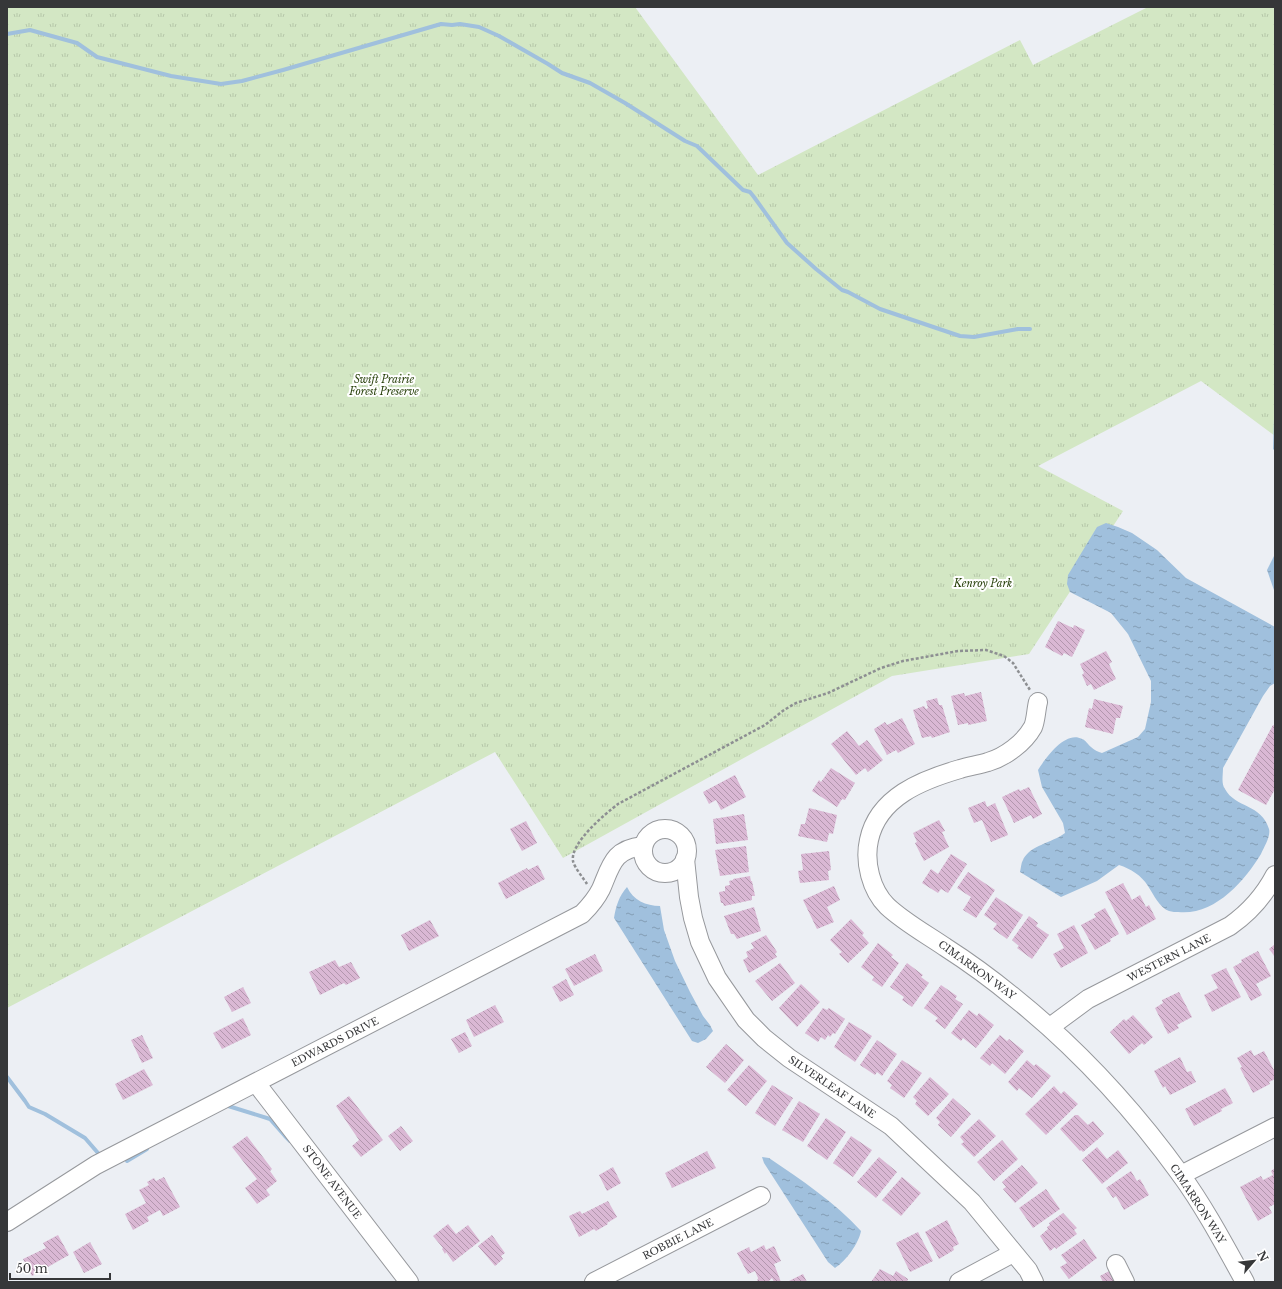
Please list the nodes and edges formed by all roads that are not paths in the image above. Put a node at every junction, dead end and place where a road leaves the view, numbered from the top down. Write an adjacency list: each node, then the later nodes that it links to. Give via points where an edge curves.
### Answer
1 (1038, 702): 5 (street, CIMARRON WAY, via 1034,726 1010,750 989,762 938,776 898,796 888,805 874,827 868,851 871,877 887,906 967,961)
2 (643, 846): 3 (street, via 644,860 649,868 657,872 665,874 674,871); 3 (street, SILVERLEAF LANE, via 648,836 655,831 672,830 685,842); 6 (street, EDWARDS DRIVE, via 623,852 613,862 592,905 582,914)
3 (685, 859): 11 (street, SILVERLEAF LANE, via 692,911 700,942 717,978 746,1020 789,1058 891,1126 972,1202)
4 (1275, 875): 5 (street, WESTERN LANE, via 1259,900 1242,918 1088,999)
5 (1050, 1027): 8 (street, CIMARRON WAY, via 1114,1091)
6 (256, 1083): 10 (street, EDWARDS DRIVE, via 96,1166); 13 (street, STONE AVENUE)
7 (1275, 1127): 8 (street)
8 (1181, 1175): 18 (street, CIMARRON WAY, via 1214,1226)
9 (761, 1196): 14 (street, ROBBIE LANE)
10 (7, 1222)
11 (1014, 1253): 15 (street); 16 (street, SILVERLEAF LANE)
12 (1116, 1264): 17 (street)
13 (409, 1282)
14 (594, 1282)
15 (959, 1282)
16 (1034, 1282)
17 (1125, 1282)
18 (1245, 1282)

